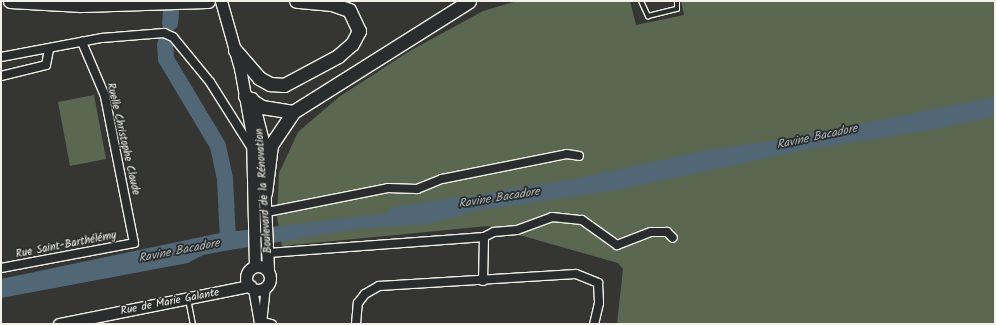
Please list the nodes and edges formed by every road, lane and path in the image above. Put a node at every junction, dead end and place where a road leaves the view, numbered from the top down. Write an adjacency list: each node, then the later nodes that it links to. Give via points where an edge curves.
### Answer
1 (10, 1): 2 (highway, via 81,5)
2 (208, 1)
3 (221, 1): 10 (main road, Boulevard de la Rénovation)
4 (296, 1): 10 (highway, via 348,10 359,31 352,44 338,56 284,85 270,84 260,78)
5 (469, 1): 14 (highway)
6 (641, 1): 7 (lane, via 648,16 677,9)
7 (677, 1)
8 (82, 42): 9 (street); 15 (street, via 152,32 173,37 234,114); 21 (street, Ruelle Christophe Claude, via 104,96)
9 (49, 50): 11 (street); 12 (street, via 50,60 46,65)
10 (235, 50): 13 (main road, Boulevard de la Rénovation)
11 (1, 57)
12 (1, 76)
13 (249, 100): 14 (highway, via 275,111); 15 (main road, Boulevard de la Rénovation); 17 (main road, Boulevard de la Rénovation, via 262,137)
14 (293, 112): 17 (highway, via 271,145)
15 (254, 153): 18 (main road, Boulevard de la Rénovation)
16 (579, 156): 18 (street, via 567,154 442,180 417,189 388,188)
17 (265, 193): 18 (main road, Boulevard de la Rénovation)
18 (263, 218): 22 (main road, Boulevard de la Rénovation); 23 (main road, Boulevard de la Rénovation)
19 (484, 237): 20 (street, via 556,216 582,220 617,244 651,232 667,232); 22 (street); 26 (street)
20 (673, 238)
21 (134, 243): 24 (street, Rue Saint-Barthélémy)
22 (268, 261): 23 (main road); 28 (main road, via 271,280)
23 (255, 263): 25 (main road)
24 (1, 268)
25 (246, 275): 27 (main road); 29 (main road, Rue de Marie Galante)
26 (483, 281): 36 (street, via 379,286 358,303); 37 (street, via 576,274 590,278 599,290)
27 (251, 287): 28 (main road); 29 (main road, Rue de Marie Galante); 31 (street)
28 (266, 287): 31 (street)
29 (233, 290): 30 (main road, Rue de Marie Galante)
30 (188, 299): 32 (main road, Rue de Marie Galante); 33 (lane)
31 (261, 323): 34 (street)
32 (59, 324)
33 (193, 324)
34 (272, 324)
35 (350, 324): 36 (street)
36 (356, 324)
37 (594, 324)

